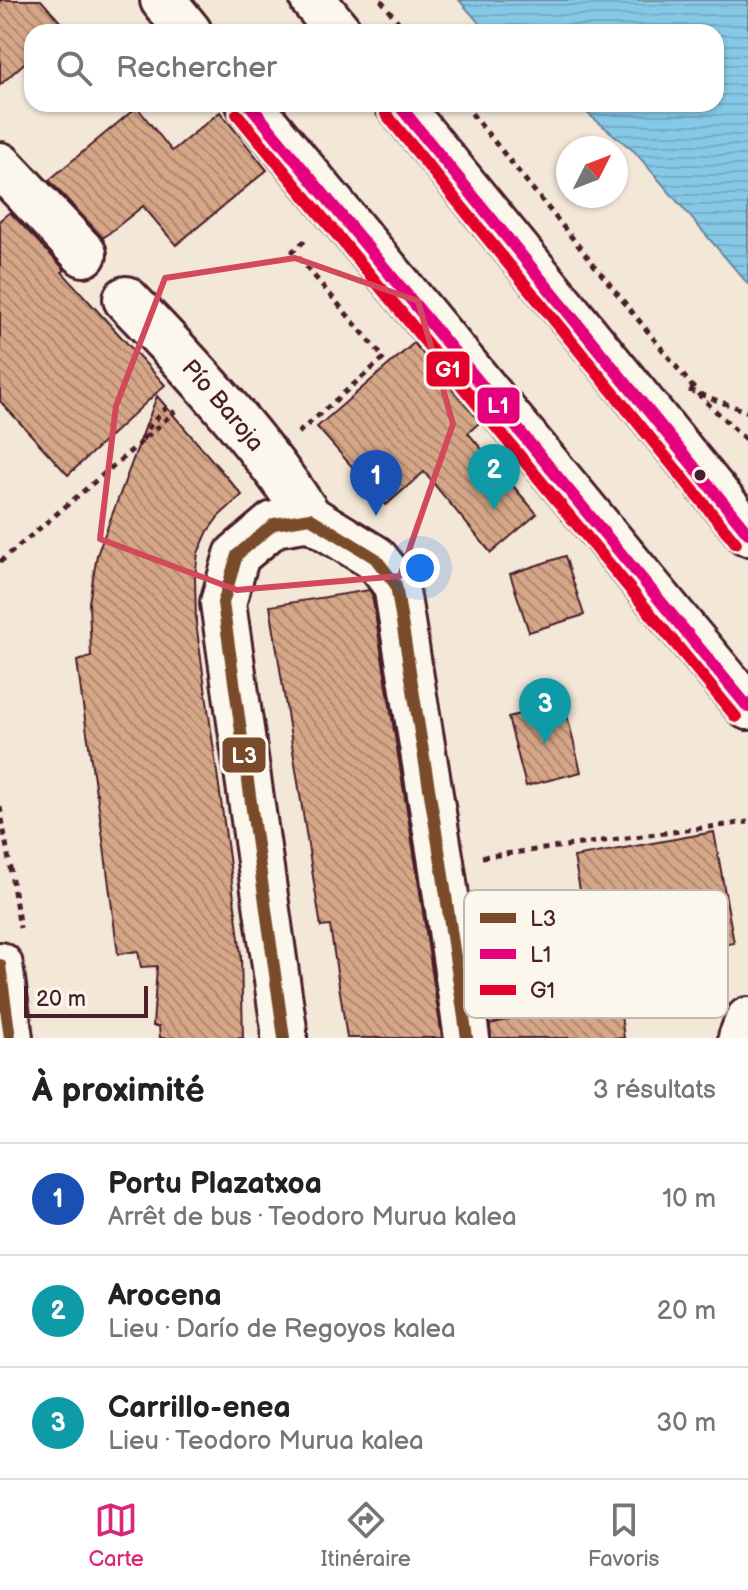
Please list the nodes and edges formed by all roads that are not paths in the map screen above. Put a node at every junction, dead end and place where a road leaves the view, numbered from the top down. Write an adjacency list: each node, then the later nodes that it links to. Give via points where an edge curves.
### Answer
1 (163, 0): 3 (street)
2 (313, 0): 4 (street)
3 (182, 24)
4 (332, 24)
5 (256, 112): 12 (street)
6 (404, 112): 11 (street)
7 (0, 165): 8 (street)
8 (84, 254)
9 (126, 299): 10 (street, Pío Baroja, via 211,389)
10 (310, 518): 14 (street, via 375,558 396,585); 18 (street, via 274,524 237,555 223,603)
11 (747, 537)
12 (743, 702)
13 (11, 952): 17 (street)
14 (464, 1018)
15 (464, 1018): 19 (street)
16 (748, 1020): 20 (street)
17 (10, 1038)
18 (284, 1038)
19 (467, 1038)
20 (741, 1038)

